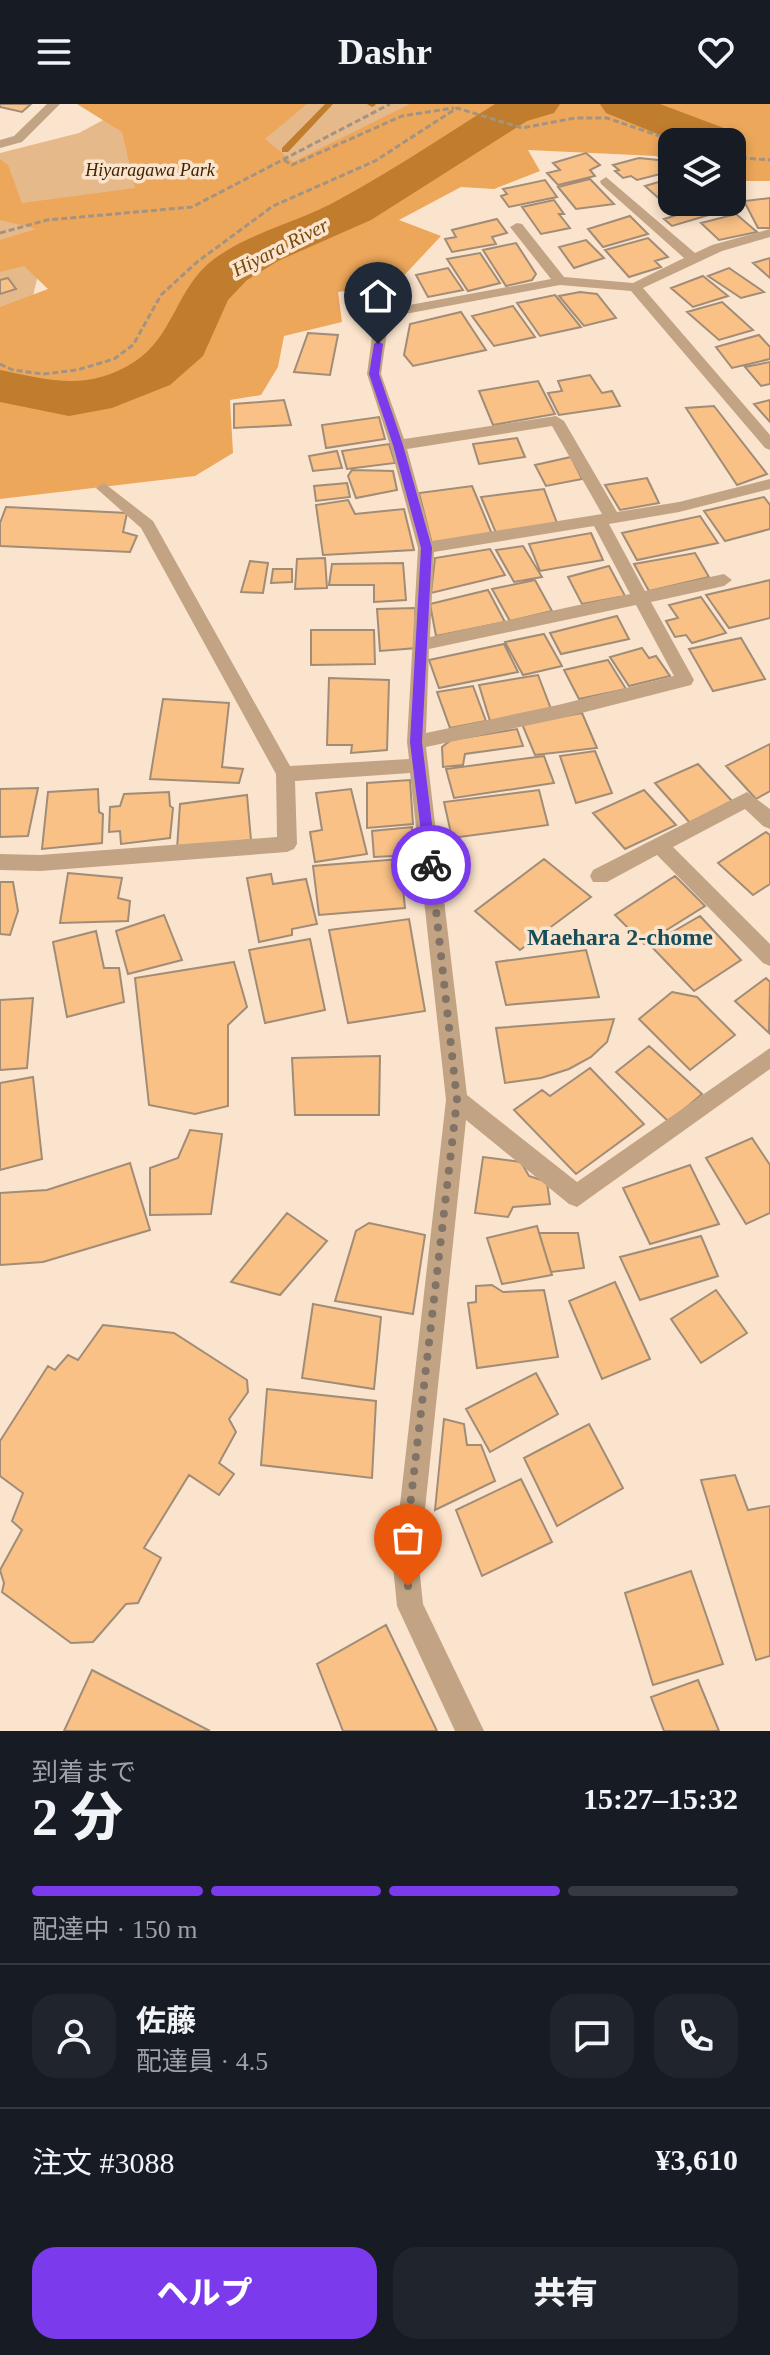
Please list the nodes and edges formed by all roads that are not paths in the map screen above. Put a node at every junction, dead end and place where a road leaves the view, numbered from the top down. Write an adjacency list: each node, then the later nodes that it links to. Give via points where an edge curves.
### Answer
1 (54, 104): 2 (street, via 18,139)
2 (0, 144)
3 (606, 181): 6 (street)
4 (517, 227): 7 (street)
5 (770, 233): 6 (street)
6 (693, 259): 8 (street)
7 (560, 281): 8 (street); 9 (street, via 382,314 374,374)
8 (635, 287): 10 (street)
9 (398, 445): 13 (street, via 556,421); 14 (street)
10 (770, 445)
11 (770, 484): 13 (street)
12 (104, 488): 19 (street, via 147,525)
13 (607, 520): 14 (street); 16 (street)
14 (426, 548): 17 (street)
15 (724, 580): 16 (street)
16 (640, 600): 17 (street); 18 (street, via 685,680)
17 (421, 645): 18 (street)
18 (418, 753): 19 (street); 26 (street)
19 (285, 774): 22 (street, via 287,844)
20 (770, 821): 21 (street, via 747,799)
21 (659, 845): 23 (street); 24 (street)
22 (0, 862)
23 (600, 876)
24 (770, 957)
25 (770, 1057): 26 (street, via 577,1196)
26 (457, 1100): 27 (street, via 406,1566 410,1606)
27 (470, 1731)

